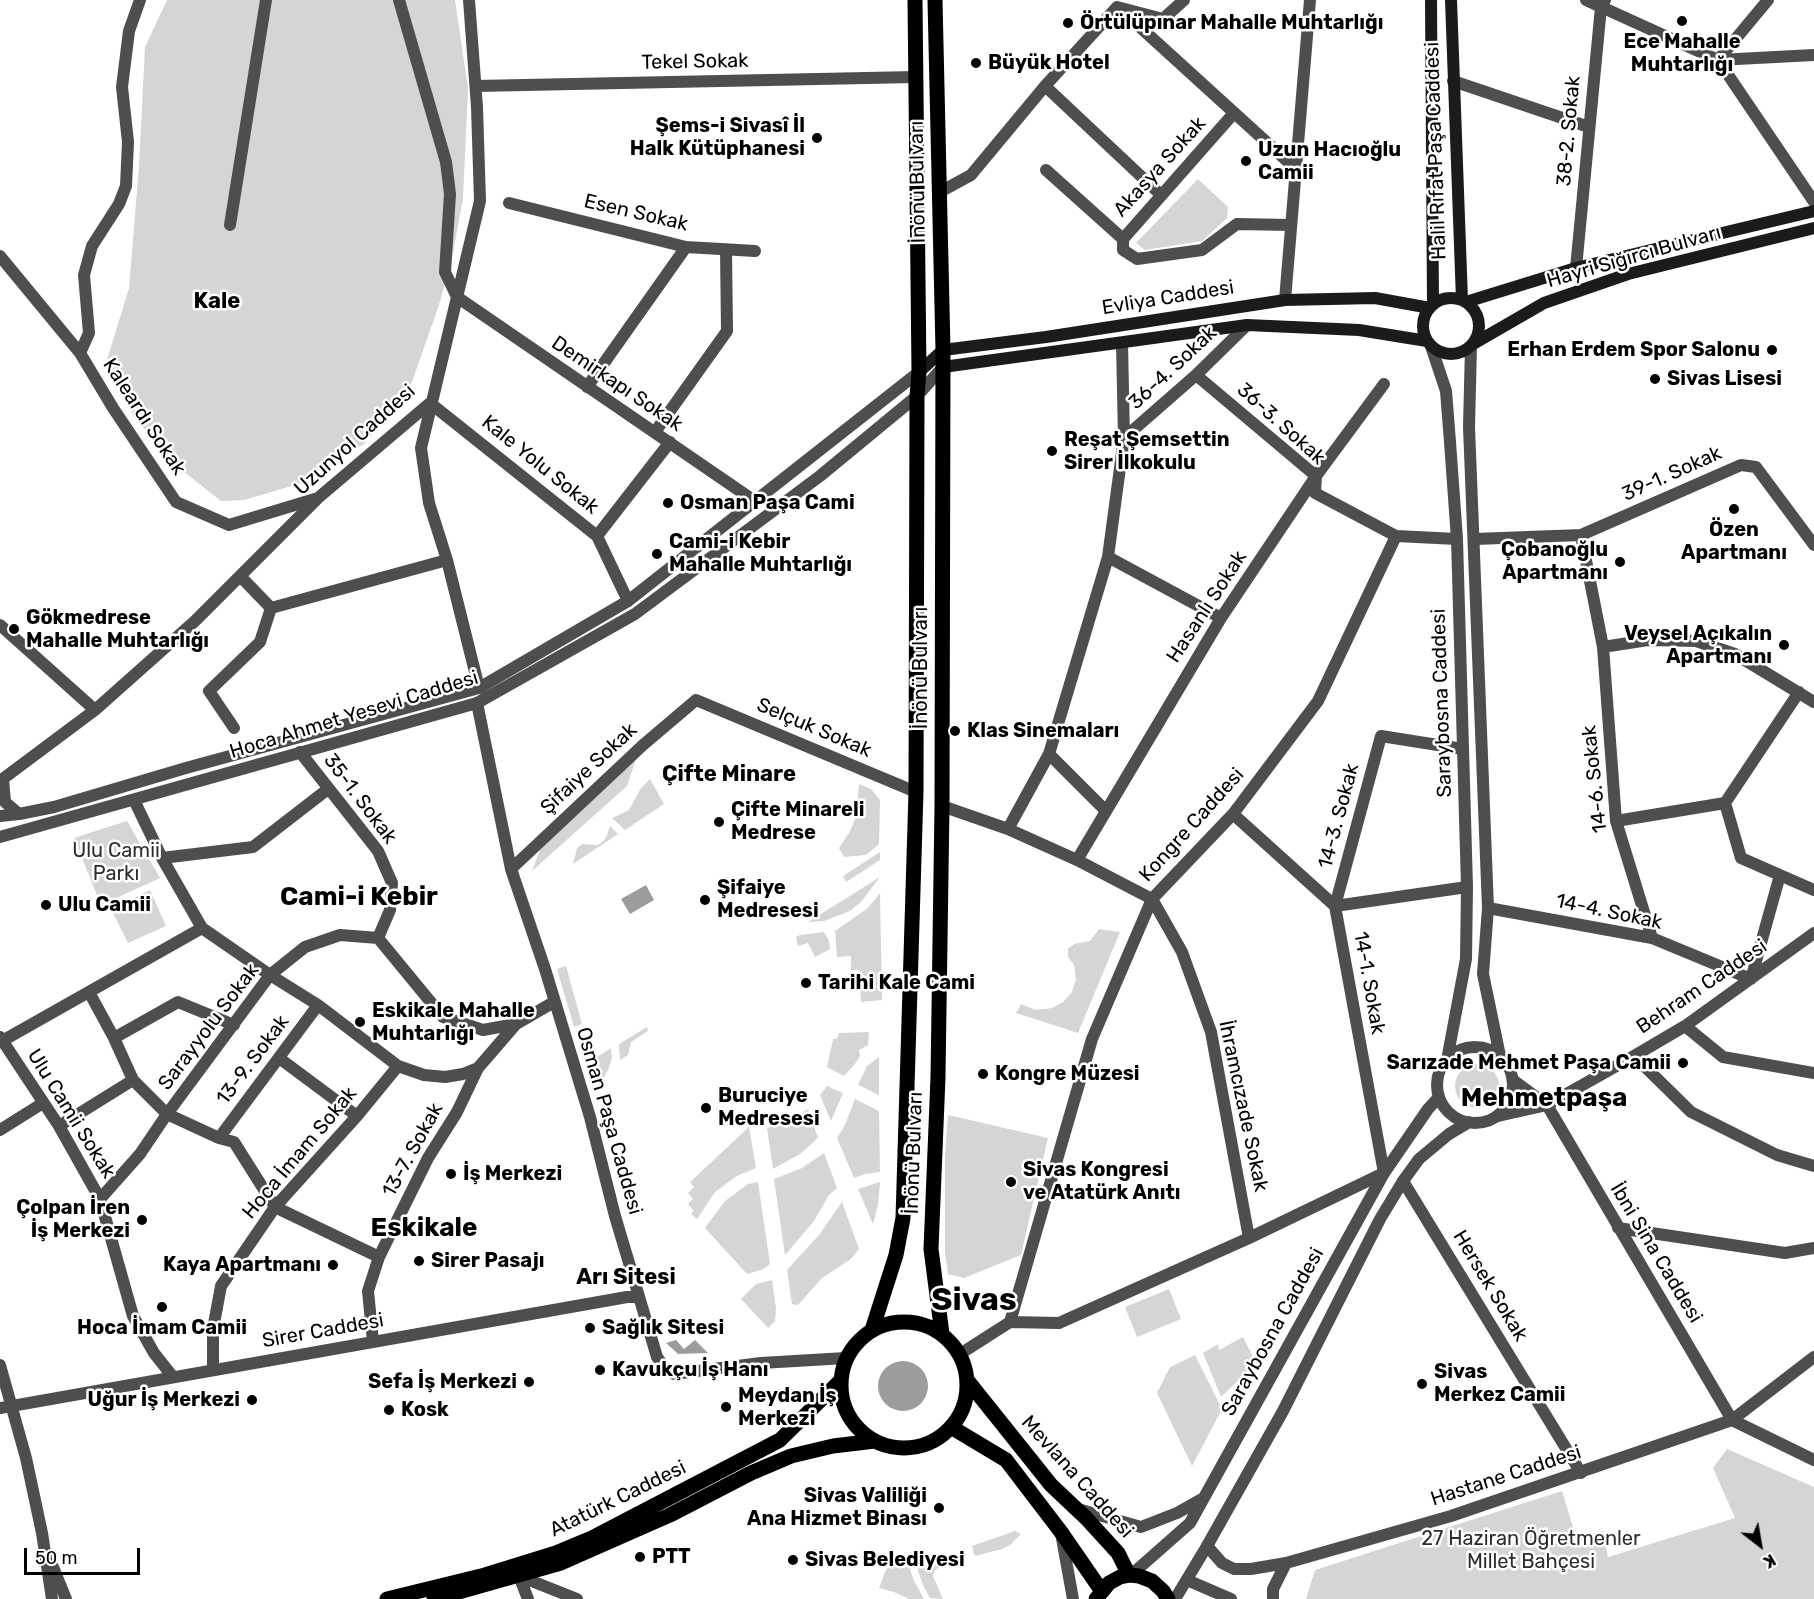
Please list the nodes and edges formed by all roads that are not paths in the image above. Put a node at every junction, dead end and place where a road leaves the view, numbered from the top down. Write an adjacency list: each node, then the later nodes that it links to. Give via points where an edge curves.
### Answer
1 (140, 0): 48 (street, Kaleardı Sokak, via 129,31 123,87 128,142 126,186 92,246 84,275 89,333)
2 (266, 0): 30 (street)
3 (399, 0): 39 (street, via 446,162 450,194 445,272)
4 (469, 0): 19 (street, Uzunyol Caddesi)
5 (915, 0): 17 (main road, İnönü Bulvarı)
6 (935, 0): 25 (main road, İnönü Bulvarı)
7 (1184, 0): 13 (street, via 1163,19)
8 (1310, 0): 23 (street)
9 (1431, 0): 42 (main road, Halil Rıfat Paşa Caddesi)
10 (1451, 0): 18 (main road, Halil Rıfat Paşa Caddesi)
11 (1586, 0): 14 (street)
12 (1768, 0): 16 (street)
13 (1115, 4): 20 (street); 21 (street)
14 (1603, 4): 16 (street); 22 (street, 38-2. Sokak)
15 (1814, 55): 16 (street)
16 (1718, 60): 27 (street)
17 (915, 77): 19 (street, Tekel Sokak); 50 (main road, İnönü Bulvarı)
18 (1453, 81): 22 (street); 41 (main road, Halil Rıfat Paşa Caddesi)
19 (476, 86): 39 (street, Uzunyol Caddesi, via 480,201)
20 (1045, 86): 25 (street, via 971,175); 26 (street)
21 (1234, 113): 23 (street); 26 (street, Akasya Sokak)
22 (1589, 127): 38 (street, 38-2. Sokak)
23 (1296, 169): 31 (street)
24 (1046, 170): 33 (street)
25 (938, 193): 47 (main road, İnönü Bulvarı)
26 (1161, 195): 33 (street, Akasya Sokak)
27 (1814, 202)
28 (509, 203): 34 (street, Esen Sokak)
29 (1814, 211): 38 (main road, Hayri Sığırcı Bulvarı)
30 (230, 225)
31 (1291, 225): 33 (street, via 1237,224 1202,250 1137,259); 40 (street)
32 (1814, 228): 46 (main road, Hayri Sığırcı Bulvarı, via 1628,274 1544,303)
33 (1123, 244)
34 (686, 246): 35 (street, Esen Sokak); 53 (street)
35 (726, 250): 36 (street, Esen Sokak); 56 (street, via 727,330)
36 (754, 251)
37 (0, 256): 48 (street)
38 (1576, 268): 41 (main road, Hayri Sığırcı Bulvarı)
39 (458, 297): 53 (street, Demirkapı Sokak); 55 (street, Uzunyol Caddesi)
40 (1286, 300): 42 (main road, Evliya Caddesi, via 1376,298); 47 (main road, Evliya Caddesi)
41 (1464, 301): 42 (main road, via 1449,298); 46 (main road, via 1478,319 1479,330)
42 (1432, 306): 45 (main road, via 1423,323)
43 (1247, 326): 44 (main road, Evliya Caddesi); 45 (main road, Evliya Caddesi, via 1359,330); 51 (street, 36-4. Sokak)
44 (1122, 343): 49 (main road, Evliya Caddesi); 57 (street)
45 (1429, 343): 46 (main road, via 1450,355); 66 (street, Saraybosna Caddesi, via 1446,391)
46 (1472, 345): 65 (street, Saraybosna Caddesi, via 1469,427)
47 (943, 350): 49 (main road, İnönü Bulvarı); 50 (main road)
48 (80, 353): 60 (street, Kaleardı Sokak, via 176,502 230,525)
49 (943, 367): 54 (street, Hoca Ahmet Yesevi Caddesi); 91 (main road, İnönü Bulvarı)
50 (919, 372): 54 (main road, İnönü Bulvarı); 61 (street, Hoca Ahmet Yesevi Caddesi)
51 (1196, 375): 57 (street, 36-4. Sokak); 59 (street, 36-3. Sokak)
52 (1384, 384): 59 (street, Hasanlı Sokak)
53 (587, 387): 56 (street, Demirkapı Sokak)
54 (918, 396): 80 (street, Hoca Ahmet Yesevi Caddesi, via 785,503 635,614); 88 (main road, İnönü Bulvarı)
55 (430, 403): 60 (street, Uzunyol Caddesi); 63 (street, Kale Yolu Sokak); 69 (street, via 420,448 429,503)
56 (655, 432): 58 (street, Demirkapı Sokak)
57 (1124, 438): 68 (street)
58 (669, 442): 61 (street, Demirkapı Sokak); 63 (street)
59 (1316, 476): 64 (street, 36-3. Sokak, via 1315,493); 73 (street, Hasanlı Sokak)
60 (318, 498): 70 (street, Uzunyol Caddesi)
61 (756, 502): 71 (street, Hoca Ahmet Yesevi Caddesi)
62 (1581, 535): 65 (street); 67 (street, 39-1. Sokak, via 1741,465 1756,467); 75 (street, 14-6. Sokak)
63 (597, 536): 71 (street, Kale Yolu Sokak)
64 (1396, 536): 66 (street); 94 (street, Kongre Caddesi, via 1318,701)
65 (1475, 538): 107 (street, Saraybosna Caddesi)
66 (1456, 539): 83 (street, Saraybosna Caddesi)
67 (1813, 541)
68 (1108, 557): 73 (street); 85 (street)
69 (447, 560): 72 (street); 76 (street)
70 (240, 576): 72 (street); 81 (street, Uzunyol Caddesi)
71 (628, 601): 76 (street, Hoca Ahmet Yesevi Caddesi)
72 (271, 608): 82 (street, via 260,642 209,691)
73 (1221, 618): 92 (street, Hasanlı Sokak)
74 (0, 625): 81 (street)
75 (1603, 647): 77 (street, via 1648,640 1696,641 1735,654); 96 (street, 14-6. Sokak)
76 (479, 688): 93 (street, Hoca Ahmet Yesevi Caddesi)
77 (1799, 692): 79 (street); 90 (street)
78 (696, 700): 88 (street, Selçuk Sokak); 101 (street, Şifaiye Sokak)
79 (1814, 701)
80 (477, 703): 84 (street, Hoca Ahmet Yesevi Caddesi); 101 (street, Osman Paşa Caddesi)
81 (95, 710): 86 (street, Uzunyol Caddesi)
82 (234, 728)
83 (1463, 749): 103 (street, Saraybosna Caddesi); 106 (street, 14-3. Sokak, via 1381,736)
84 (300, 752): 87 (street, 35-1. Sokak); 89 (street, Hoca Ahmet Yesevi Caddesi)
85 (1049, 754): 92 (street); 97 (street)
86 (2, 780): 93 (street, Uzunyol Caddesi, via 5,801)
87 (328, 789): 99 (street, via 254,847); 110 (street, 35-1. Sokak, via 378,851 392,883 390,910)
88 (916, 792): 152 (main road, İnönü Bulvarı, via 903,1218 896,1255)
89 (134, 800): 98 (street, Hoca Ahmet Yesevi Caddesi); 99 (street)
90 (1725, 803): 96 (street); 102 (street, via 1741,858)
91 (942, 806): 97 (street); 153 (main road, İnönü Bulvarı, via 931,1249)
92 (1106, 811): 100 (street, Hasanlı Sokak)
93 (19, 814): 95 (street, Hoca Ahmet Yesevi Caddesi)
94 (1233, 814): 105 (street, Kongre Caddesi); 106 (street)
95 (0, 816)
96 (1616, 821): 111 (street, 14-6. Sokak)
97 (1008, 829): 100 (street)
98 (0, 837)
99 (162, 858): 108 (street)
100 (1077, 860): 105 (street)
101 (511, 869): 115 (street, Osman Paşa Caddesi)
102 (1779, 875): 104 (street); 113 (street)
103 (1467, 887): 106 (street); 125 (street, Saraybosna Caddesi, via 1466,959)
104 (1814, 890)
105 (1152, 900): 147 (street, İhramcızade Sokak, via 1182,952 1211,1032); 151 (street, Kongre Caddesi, via 1092,1040)
106 (1335, 906): 142 (street, 14-1. Sokak)
107 (1488, 908): 111 (street, 14-4. Sokak); 122 (street, Saraybosna Caddesi, via 1483,974)
108 (202, 928): 112 (street); 114 (street)
109 (1814, 933): 113 (street, Behram Caddesi)
110 (378, 938): 112 (street, Sarayyolu Sokak, via 340,935 305,947); 118 (street, via 443,1017 483,1030)
111 (1652, 938): 113 (street, 14-4. Sokak)
112 (270, 975): 116 (street); 117 (street, Sarayyolu Sokak)
113 (1751, 979): 119 (street, Behram Caddesi)
114 (89, 992): 120 (street); 121 (street)
115 (554, 1002): 118 (street); 150 (street, Osman Paşa Caddesi)
116 (318, 1005): 124 (street, 13-9. Sokak); 126 (street)
117 (234, 1024): 120 (street, via 177,1002); 134 (street, Sarayyolu Sokak)
118 (516, 1024): 127 (street, 13-7. Sokak)
119 (1685, 1026): 123 (street, Behram Caddesi); 128 (street, via 1723,1057)
120 (114, 1038): 129 (street)
121 (1, 1039): 132 (street, Ulu Camii Sokak)
122 (1500, 1056): 125 (street, via 1473,1047); 130 (street)
123 (1634, 1056): 133 (street, Behram Caddesi); 141 (street, via 1690,1112 1777,1155)
124 (279, 1058): 135 (street); 140 (street, 13-9. Sokak)
125 (1447, 1060): 131 (street, via 1437,1084)
126 (398, 1066): 127 (street, via 445,1077); 135 (street, Hoca İmam Sokak)
127 (478, 1068): 149 (street, 13-7. Sokak)
128 (1814, 1073)
129 (133, 1080): 134 (street); 138 (street)
130 (1513, 1080): 133 (street); 136 (street, via 1511,1098)
131 (1439, 1097): 137 (street, via 1450,1114); 142 (street, Saraybosna Caddesi)
132 (43, 1102): 138 (street, Ulu Camii Sokak); 139 (street)
133 (1547, 1105): 136 (street, Behram Caddesi); 146 (street, İbni Sina Caddesi)
134 (167, 1114): 140 (street); 144 (street, Sarayyolu Sokak, via 140,1154)
135 (357, 1116): 145 (street, Hoca İmam Sokak)
136 (1498, 1116): 137 (street, via 1484,1122)
137 (1469, 1122): 143 (street, Saraybosna Caddesi, via 1419,1159)
138 (59, 1126): 144 (street, Ulu Camii Sokak)
139 (0, 1130)
140 (219, 1138): 145 (street, via 234,1142)
141 (1814, 1166)
142 (1384, 1173): 147 (street); 169 (street, Saraybosna Caddesi)
143 (1404, 1181): 168 (street, Hersek Sokak); 173 (street, Saraybosna Caddesi, via 1380,1219 1283,1411)
144 (100, 1199): 160 (street, Ulu Camii Sokak, via 134,1316 154,1353)
145 (275, 1207): 149 (street); 159 (street, Hoca İmam Sokak, via 221,1286 213,1329)
146 (1618, 1228): 148 (street, via 1785,1253); 164 (street, İbni Sina Caddesi)
147 (1249, 1238): 151 (street, via 1059,1323)
148 (1814, 1248)
149 (379, 1257): 154 (street, 13-7. Sokak, via 368,1291)
150 (640, 1300): 154 (street, Sirer Caddesi, via 631,1296); 157 (street, Osman Paşa Caddesi, via 657,1357 674,1374)
151 (1010, 1322): 155 (street)
152 (872, 1330): 153 (main road, via 892,1323 913,1322); 157 (main road)
153 (942, 1334): 155 (main road)
154 (373, 1342): 159 (street, Sirer Caddesi)
155 (960, 1354): 161 (main road)
156 (1814, 1357): 164 (street, Hastane Caddesi)
157 (846, 1358): 162 (main road)
158 (0, 1365): 163 (street)
159 (213, 1370): 160 (street, Sirer Caddesi)
160 (173, 1377): 163 (street, Sirer Caddesi)
161 (967, 1380): 165 (main road, via 965,1400); 170 (main road, Mevlana Caddesi, via 1051,1485)
162 (839, 1382): 166 (main road, via 852,1422); 181 (main road, Atatürk Caddesi, via 780,1440 592,1538 484,1575)
163 (6, 1407): 172 (street, via 26,1458)
164 (1732, 1419): 167 (street); 168 (street, Hastane Caddesi)
165 (951, 1427): 166 (main road, via 935,1440 915,1447 895,1448); 171 (main road, Mevlana Caddesi, via 1006,1460)
166 (875, 1442): 176 (main road, Atatürk Caddesi, via 791,1456 600,1547)
167 (1814, 1460)
168 (1581, 1473): 174 (street, Hastane Caddesi, via 1451,1516)
169 (1203, 1498): 170 (street, via 1141,1527); 175 (street, Saraybosna Caddesi, via 1190,1522)
170 (1076, 1509): 175 (main road, Mevlana Caddesi, via 1118,1553)
171 (1061, 1532): 178 (main road, Mevlana Caddesi); 185 (street)
172 (44, 1545): 179 (street); 180 (street)
173 (1207, 1546): 174 (street, Hastane Caddesi, via 1222,1563 1234,1569); 177 (street, Saraybosna Caddesi)
174 (1286, 1563): 189 (street, via 1273,1590)
175 (1130, 1575): 178 (main road, via 1115,1579); 186 (main road, via 1152,1581)
176 (519, 1576): 182 (main road, Atatürk Caddesi); 183 (street); 184 (street)
177 (1187, 1580): 187 (street, Saraybosna Caddesi); 188 (street)
178 (1098, 1595)
179 (52, 1599)
180 (66, 1599)
181 (387, 1599)
182 (434, 1599)
183 (528, 1599)
184 (577, 1599)
185 (1073, 1599)
186 (1168, 1599)
187 (1175, 1599)
188 (1231, 1599)
189 (1273, 1599)

